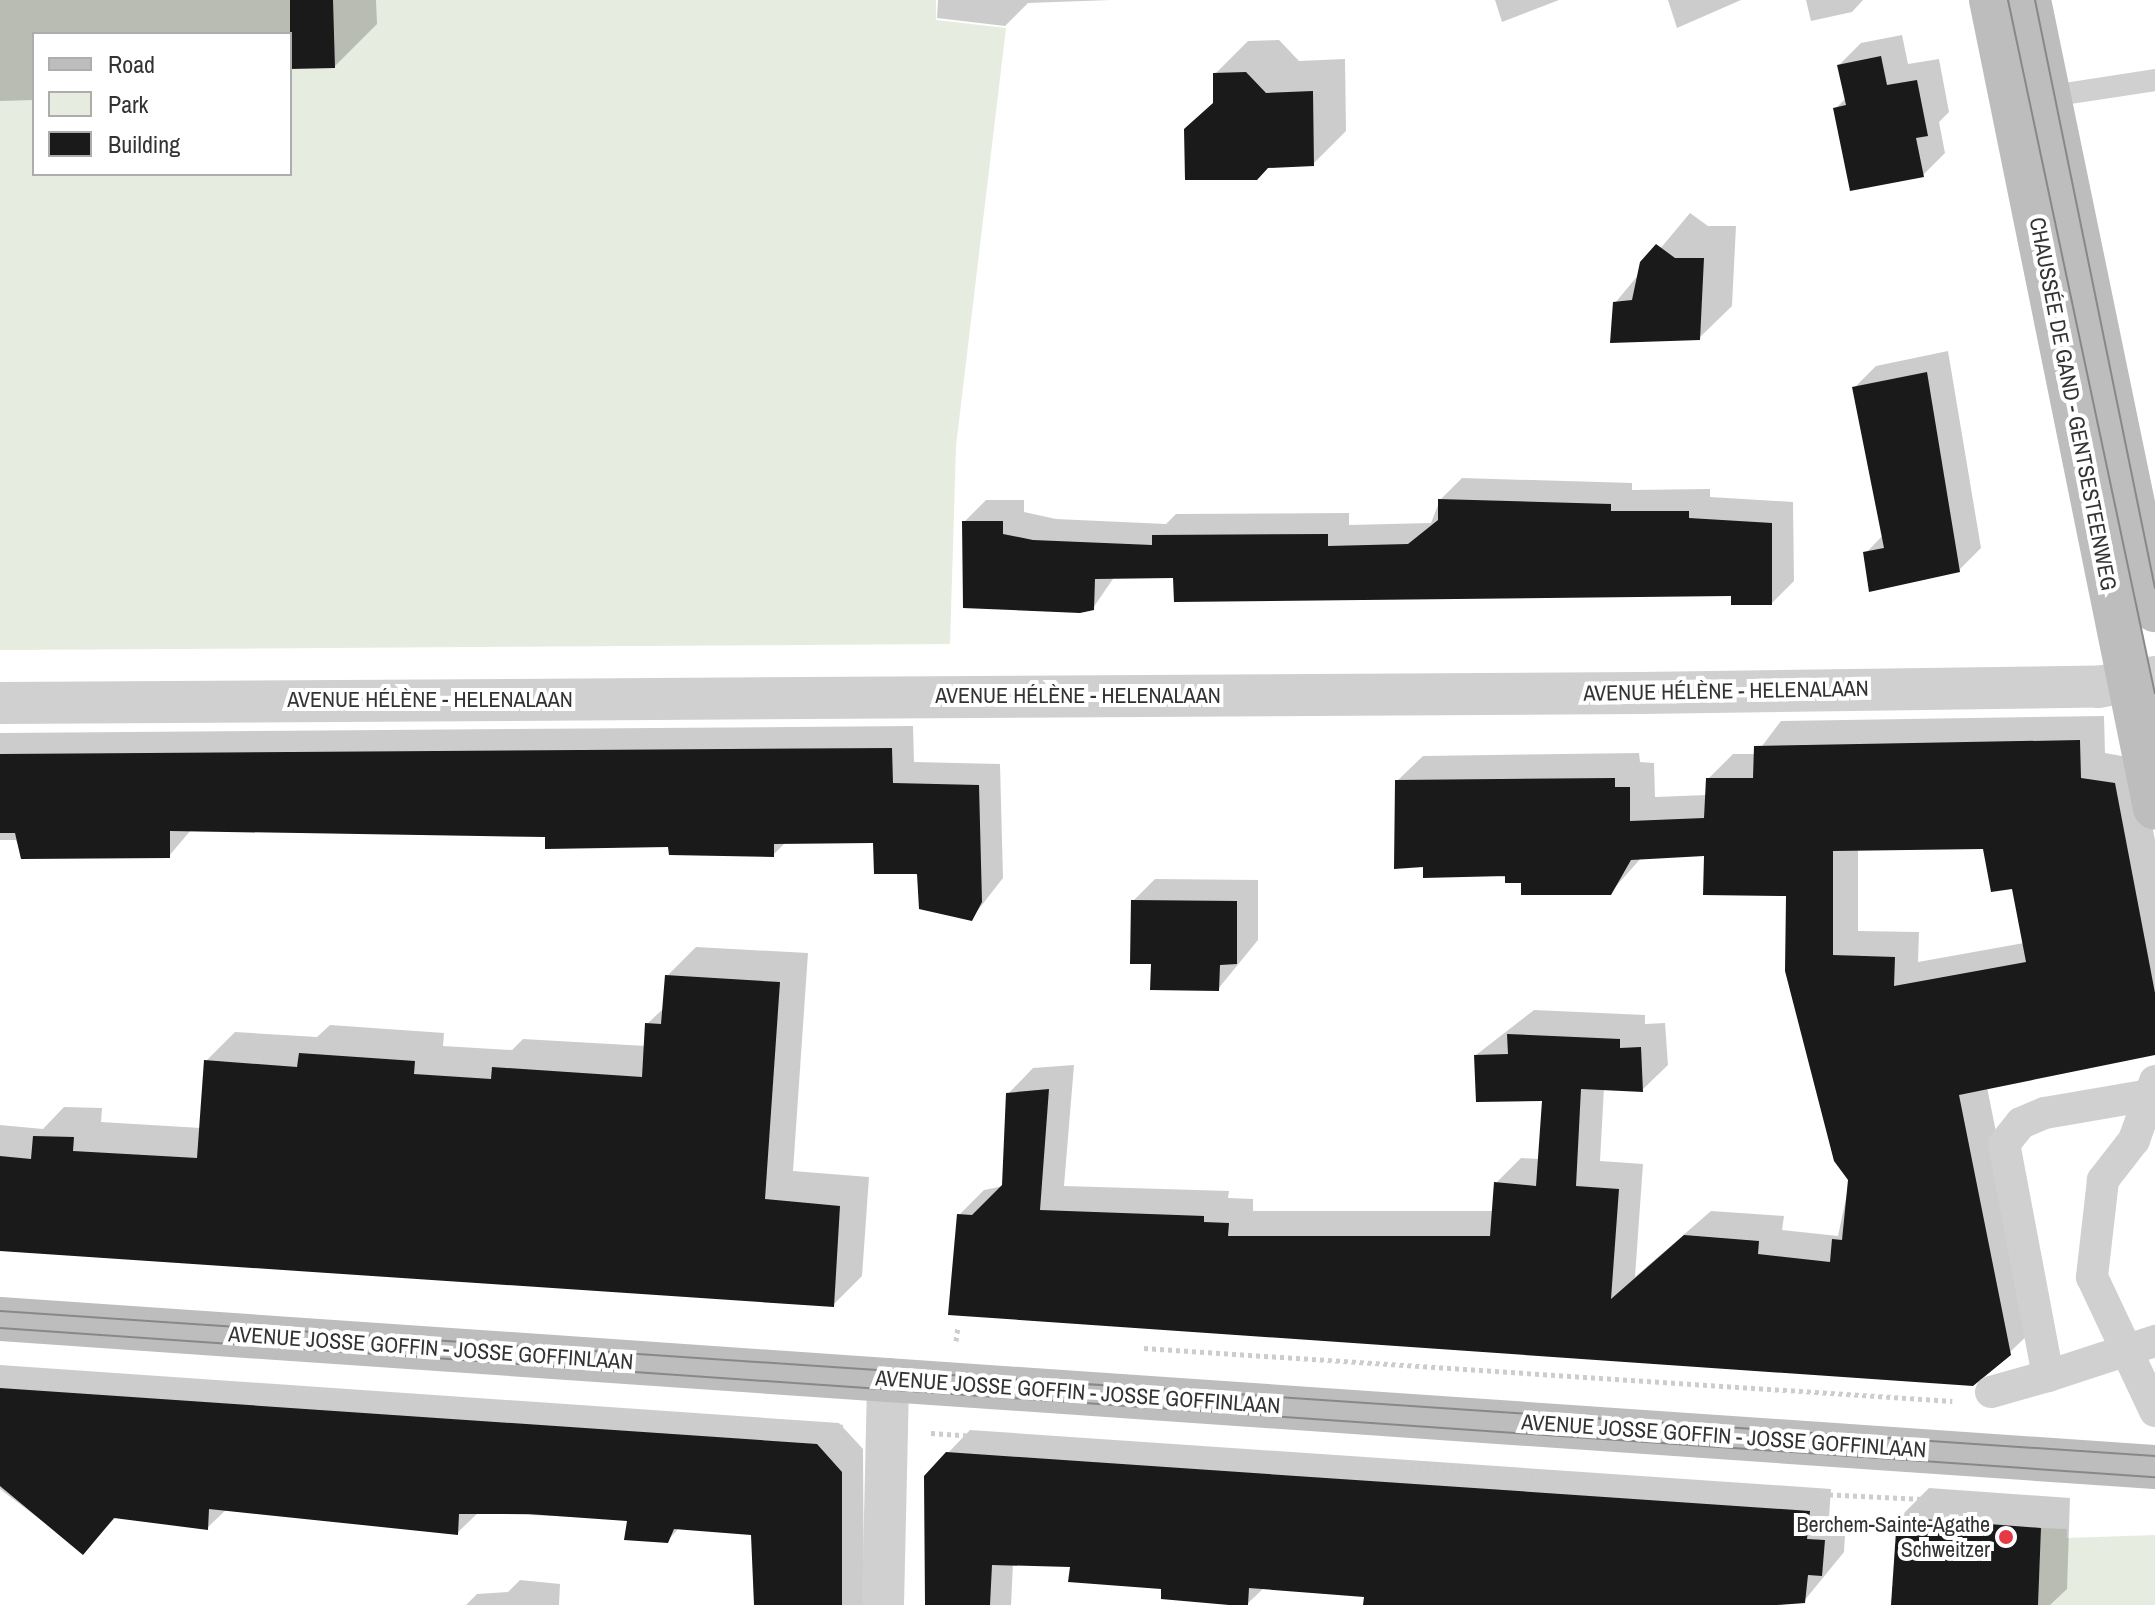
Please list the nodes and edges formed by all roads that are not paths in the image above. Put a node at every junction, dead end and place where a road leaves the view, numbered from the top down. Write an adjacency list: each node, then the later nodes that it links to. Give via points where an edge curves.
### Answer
1 (1991, 0): 6 (main road, CHAUSSÉE DE GAND - GENTSESTEENWEG)
2 (2029, 0): 4 (main road, CHAUSSÉE DE GAND - GENTSESTEENWEG)
3 (2155, 80): 4 (lane)
4 (2051, 96): 5 (main road, CHAUSSÉE DE GAND - GENTSESTEENWEG)
5 (2155, 610)
6 (2142, 680): 7 (street, AVENUE HÉLÈNE - HELENALAAN, via 1641,693); 8 (main road, CHAUSSÉE DE GAND - GENTSESTEENWEG)
7 (0, 703)
8 (2155, 808)
9 (2151, 1090): 11 (street, via 2134,1140 2103,1180 2092,1277); 12 (street, via 2045,1113 2021,1123 2004,1144)
10 (0, 1319): 13 (main road, AVENUE JOSSE GOFFIN - JOSSE GOFFINLAAN)
11 (2141, 1346): 12 (street); 15 (street)
12 (2048, 1376): 14 (street)
13 (888, 1379): 16 (main road, AVENUE JOSSE GOFFIN - JOSSE GOFFINLAAN); 17 (street)
14 (1991, 1392)
15 (2155, 1411)
16 (2155, 1467)
17 (883, 1605)

